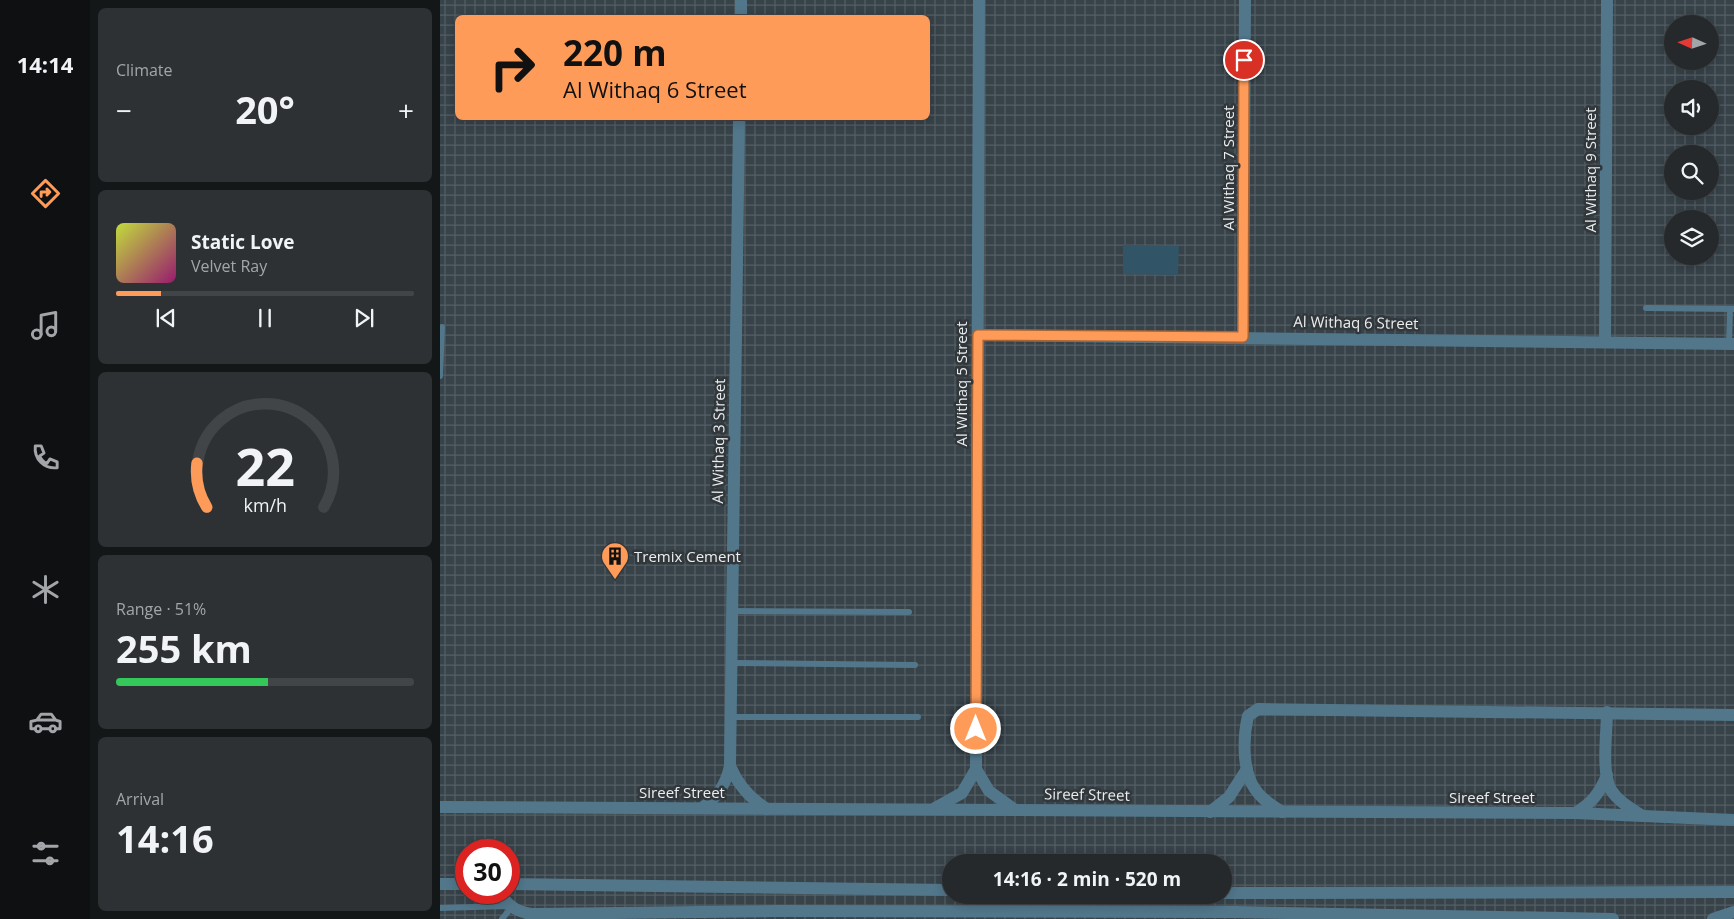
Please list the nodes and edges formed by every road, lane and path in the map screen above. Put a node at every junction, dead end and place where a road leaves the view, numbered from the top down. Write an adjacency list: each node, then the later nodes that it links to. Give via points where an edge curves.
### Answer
1 (741, 0): 5 (street)
2 (979, 0): 10 (street, Al Withaq 5 Street)
3 (1245, 0): 11 (street, Al Withaq 7 Street)
4 (1607, 0): 12 (street, Al Withaq 9 Street)
5 (741, 15)
6 (739, 120): 15 (street, Al Withaq 3 Street)
7 (1646, 308): 8 (lane)
8 (1732, 309): 13 (lane)
9 (442, 327): 14 (lane)
10 (978, 335): 11 (street, Al Withaq 6 Street); 24 (street, Al Withaq 5 Street)
11 (1243, 337): 12 (street, Al Withaq 6 Street)
12 (1604, 341): 13 (street, Al Withaq 6 Street)
13 (1732, 344)
14 (440, 376)
15 (732, 611): 16 (lane); 17 (street, Al Withaq 3 Street)
16 (909, 612)
17 (731, 664): 18 (lane); 21 (street, Al Withaq 3 Street)
18 (915, 666)
19 (1607, 712): 20 (street); 25 (street, via 1258,709 1248,716 1244,730); 26 (street)
20 (1734, 715)
21 (731, 717): 22 (lane); 23 (street, Al Withaq 3 Street)
22 (918, 717)
23 (730, 766): 28 (street, Al Withaq 3 Street, via 724,786); 30 (street, Al Withaq 3 Street, via 748,796)
24 (976, 769): 29 (street, Al Withaq 5 Street, via 962,793); 31 (street, via 989,791)
25 (1247, 769): 32 (street, via 1229,797); 33 (street, via 1254,788 1266,802)
26 (1607, 775): 34 (street, via 1589,805); 35 (street, via 1611,789 1620,800)
27 (440, 807): 28 (street, Sireef Street)
28 (702, 808): 30 (street, Sireef Street)
29 (936, 808): 30 (street, Sireef Street); 31 (street, Sireef Street)
30 (767, 809)
31 (1014, 809): 32 (street, Sireef Street)
32 (1210, 812): 33 (street, Sireef Street)
33 (1282, 812): 34 (street, Sireef Street)
34 (1575, 813): 35 (street, Sireef Street)
35 (1641, 815): 36 (street, Sireef Street)
36 (1734, 820)
37 (440, 884): 38 (street)
38 (455, 884)
39 (520, 884): 40 (street)
40 (942, 890)
41 (1734, 892): 42 (street)
42 (1232, 893)
43 (511, 906): 44 (lane); 48 (street); 51 (lane)
44 (440, 908)
45 (1734, 912): 53 (street)
46 (776, 915): 47 (street); 49 (street)
47 (993, 915): 50 (street)
48 (526, 916): 49 (street)
49 (580, 916)
50 (1234, 916): 52 (street)
51 (502, 919)
52 (1613, 919)
53 (1713, 919)

